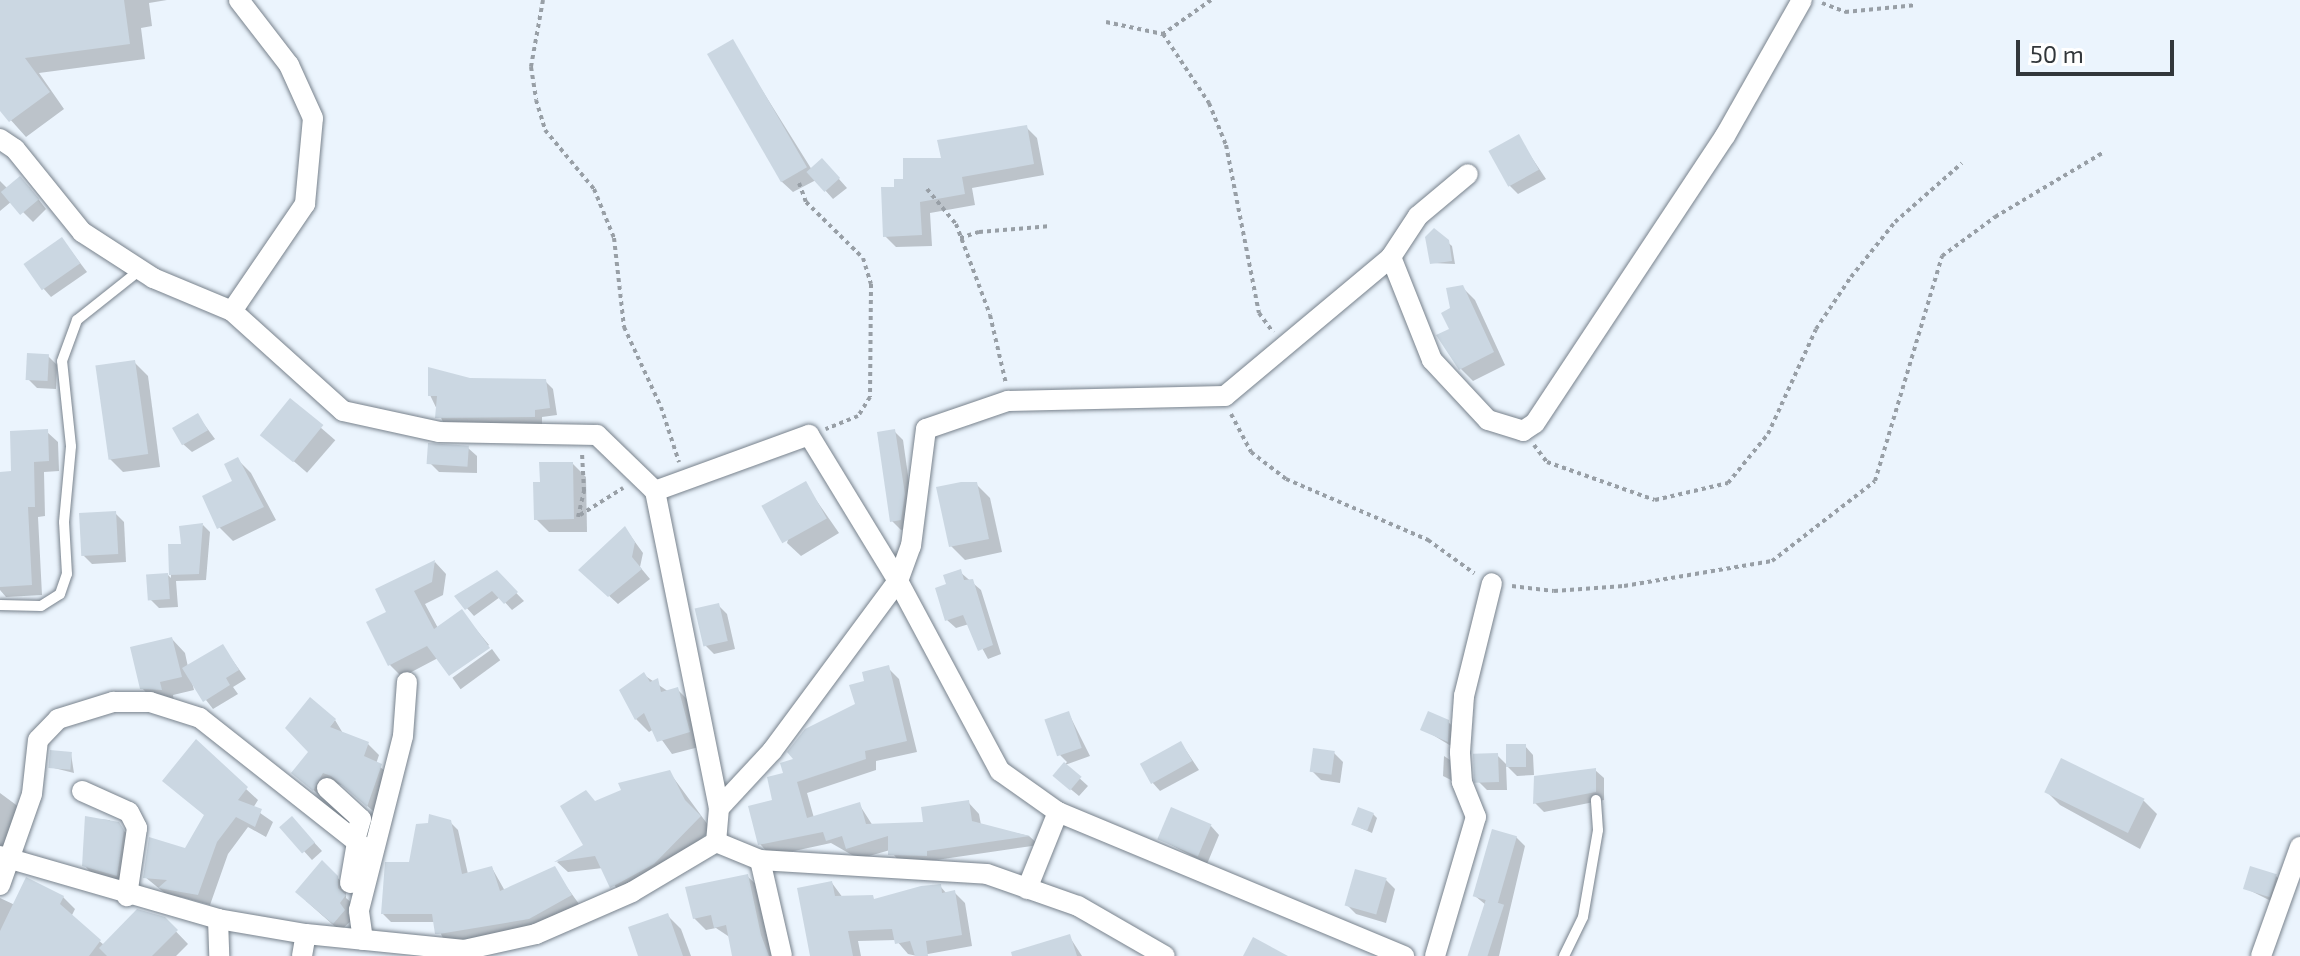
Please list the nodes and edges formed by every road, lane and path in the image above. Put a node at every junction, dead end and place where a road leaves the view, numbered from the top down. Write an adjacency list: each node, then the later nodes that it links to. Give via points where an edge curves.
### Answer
1 (239, 0): 19 (street, via 289,65 313,118 305,204)
2 (543, 0): 26 (path, via 531,67 536,100 545,130 594,189 614,238 624,327 661,407)
3 (1211, 0): 8 (path)
4 (1802, 0): 23 (street, via 1725,136 1535,423)
5 (1812, 0): 6 (path, via 1845,12)
6 (1917, 5)
7 (1106, 22): 8 (path)
8 (1163, 34): 20 (path, via 1209,103 1226,145 1259,313)
9 (0, 139): 18 (street, via 15,149 82,232)
10 (2104, 152): 29 (path, via 1942,256 1875,481 1772,561 1624,586 1554,591)
11 (1962, 163): 23 (path, via 1895,222 1851,277 1816,329 1768,434 1728,483 1655,500 1547,462)
12 (1468, 174): 17 (street, via 1418,216)
13 (799, 183): 25 (path, via 806,202 863,258 874,328 870,397 858,416)
14 (927, 189): 16 (path, via 956,224)
15 (1051, 226): 16 (path)
16 (960, 238): 22 (path, via 990,315)
17 (1391, 257): 20 (street); 23 (street, via 1432,360 1488,420)
18 (140, 270): 19 (street); 30 (lane, via 77,320 62,361 71,446 64,522 67,574 60,594 41,606)
19 (232, 311): 24 (street, via 343,411 439,432)
20 (1284, 347): 21 (street)
21 (1225, 396): 22 (street); 29 (path, via 1251,452 1286,479 1428,540)
22 (1008, 401): 28 (street, via 926,429 911,546)
23 (1523, 431)
24 (578, 435): 27 (street, via 597,435); 27 (path, via 584,462 578,517)
25 (809, 435): 26 (street); 28 (street)
26 (683, 480): 27 (street)
27 (648, 484): 35 (street)
28 (898, 581): 35 (street, via 772,751); 36 (street, via 1000,771)
29 (1492, 583): 54 (street, via 1464,696 1460,752 1462,782 1476,817)
30 (0, 605)
31 (407, 682): 38 (street, via 403,736)
32 (327, 788): 38 (street, via 361,819)
33 (82, 791): 45 (street, via 129,812 137,828)
34 (1596, 800): 55 (lane, via 1598,830 1583,917)
35 (719, 808): 37 (street)
36 (1058, 812): 44 (street); 53 (street)
37 (716, 842): 41 (street); 48 (street, via 632,892 536,934 464,950)
38 (361, 846): 40 (street, via 200,718 150,702 113,702 58,719 38,740 32,794); 42 (street); 48 (street, via 359,910)
39 (2300, 847): 56 (street)
40 (6, 857): 43 (street); 45 (street)
41 (760, 860): 44 (street, via 987,874); 51 (street)
42 (350, 883)
43 (0, 885)
44 (1027, 889): 52 (street, via 1078,906)
45 (127, 896): 46 (street)
46 (218, 919): 47 (street); 49 (street)
47 (306, 934): 48 (street); 50 (street)
48 (378, 946)
49 (219, 956)
50 (302, 956)
51 (782, 956)
52 (1165, 956)
53 (1404, 956)
54 (1435, 956)
55 (1564, 956)
56 (2261, 956)

